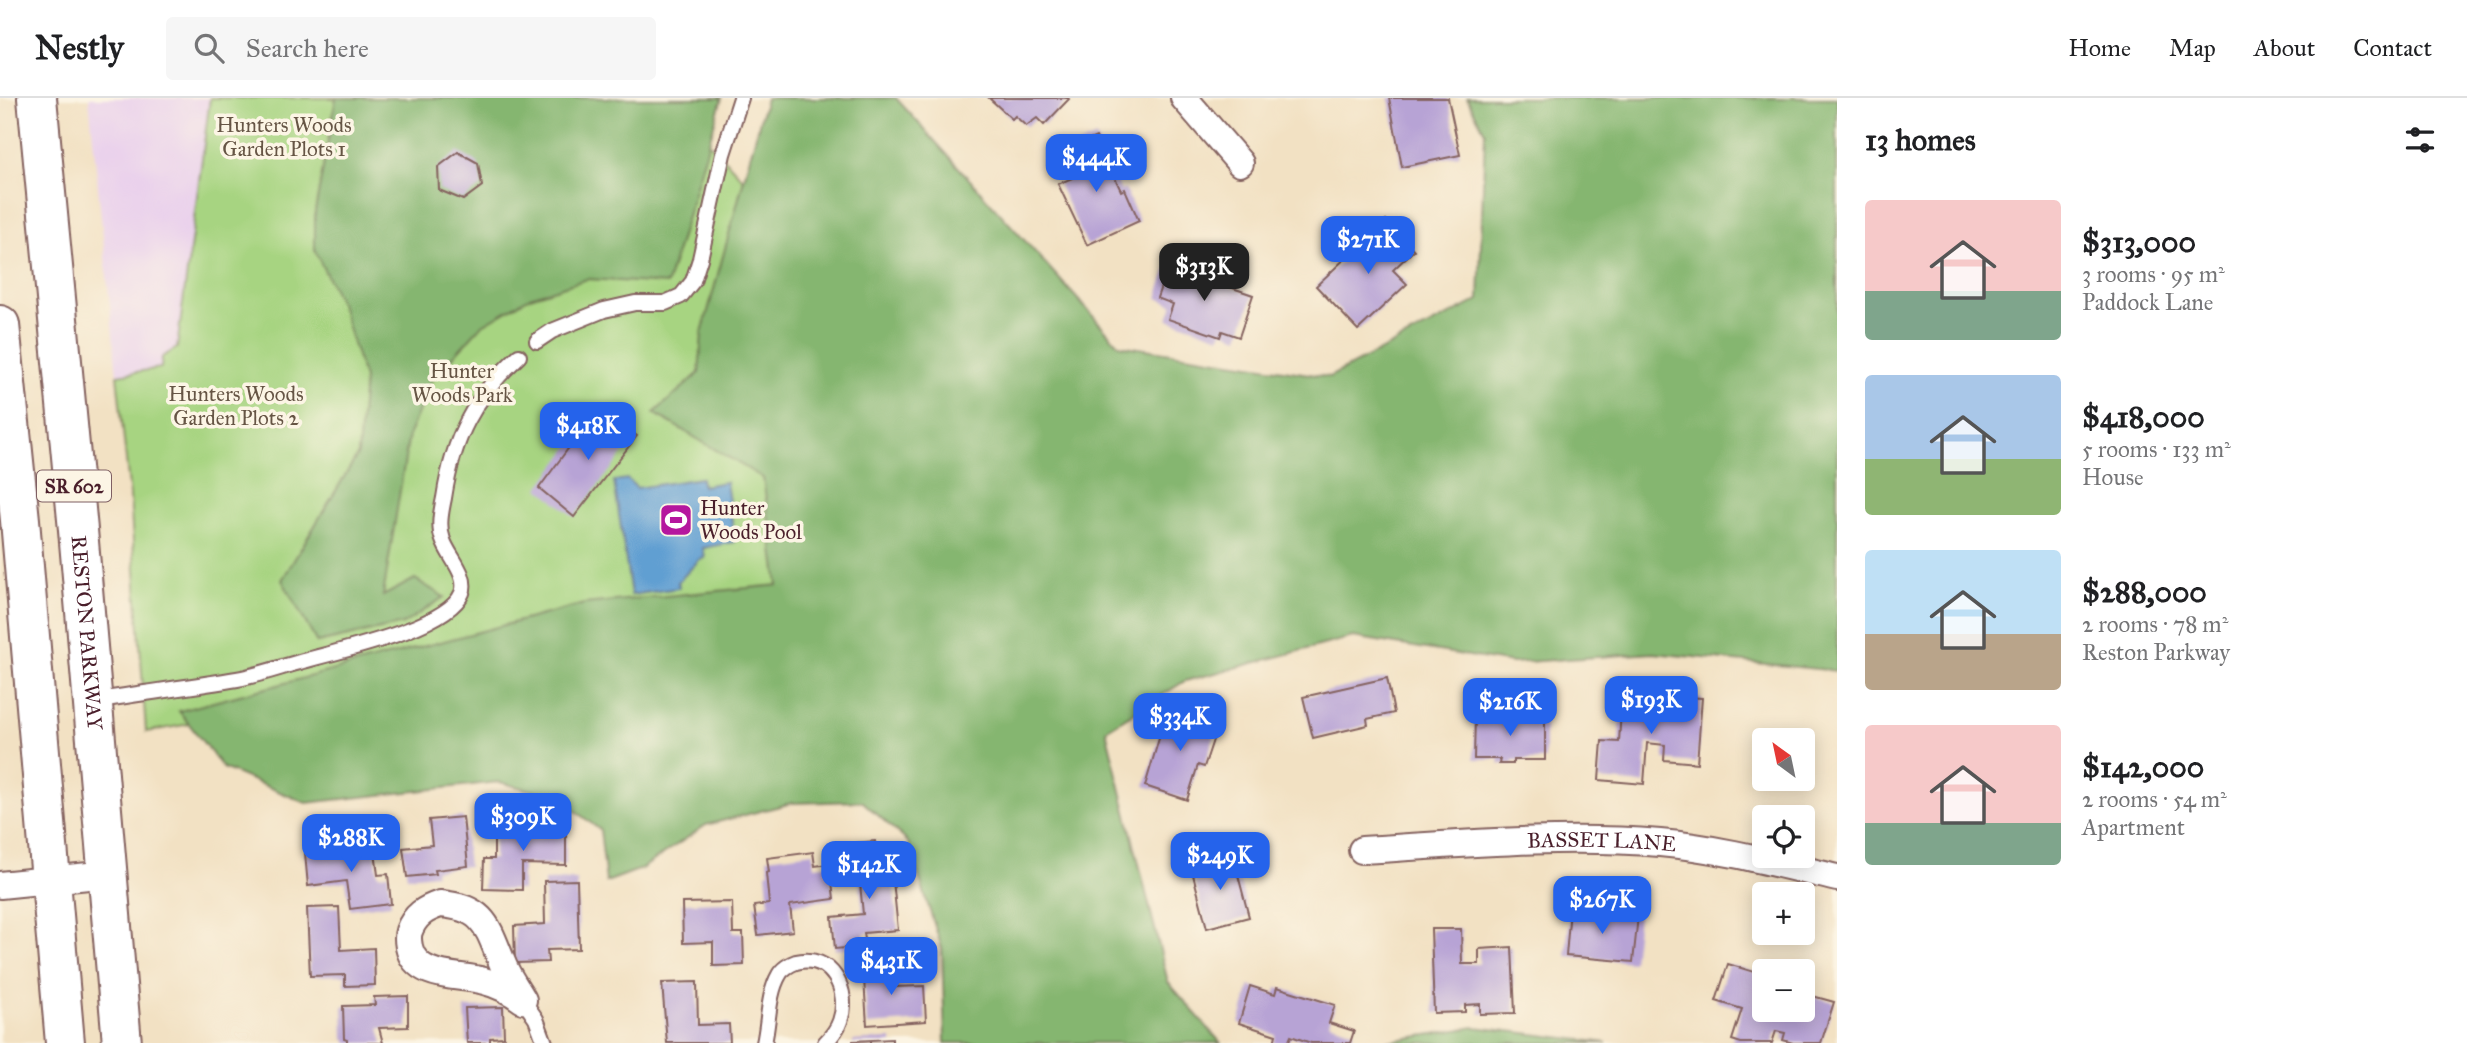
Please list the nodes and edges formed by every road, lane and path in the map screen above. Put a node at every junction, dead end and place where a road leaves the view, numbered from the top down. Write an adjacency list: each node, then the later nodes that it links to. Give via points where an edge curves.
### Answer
1 (37, 98): 8 (main road, RESTON PARKWAY / SR 602)
2 (741, 98): 6 (lane, via 723,154 700,259 693,281 681,296 665,303 604,310)
3 (1184, 98): 4 (street)
4 (1240, 163)
5 (0, 325): 12 (main road, SR 602)
6 (537, 341)
7 (519, 356): 8 (lane, via 476,404 448,472 440,531 463,578 463,592 454,605 421,625 378,641 239,678)
8 (93, 701): 10 (main road, RESTON PARKWAY / SR 602)
9 (1362, 850): 11 (street, BASSET LANE, via 1564,841 1661,844 1739,854)
10 (108, 874): 12 (street); 16 (main road, RESTON PARKWAY / SR 602)
11 (1837, 878)
12 (52, 880): 13 (street); 15 (main road, SR 602)
13 (0, 885)
14 (523, 1000): 14 (street, via 505,970 490,929 478,915 460,905 440,904 424,909 413,921 407,935 410,952 421,965 438,974 481,979); 17 (lane)
15 (65, 1043)
16 (122, 1043)
17 (545, 1043)
18 (764, 1043): 19 (lane, via 780,973 805,960 831,970 843,995 841,1019)
19 (825, 1043)

